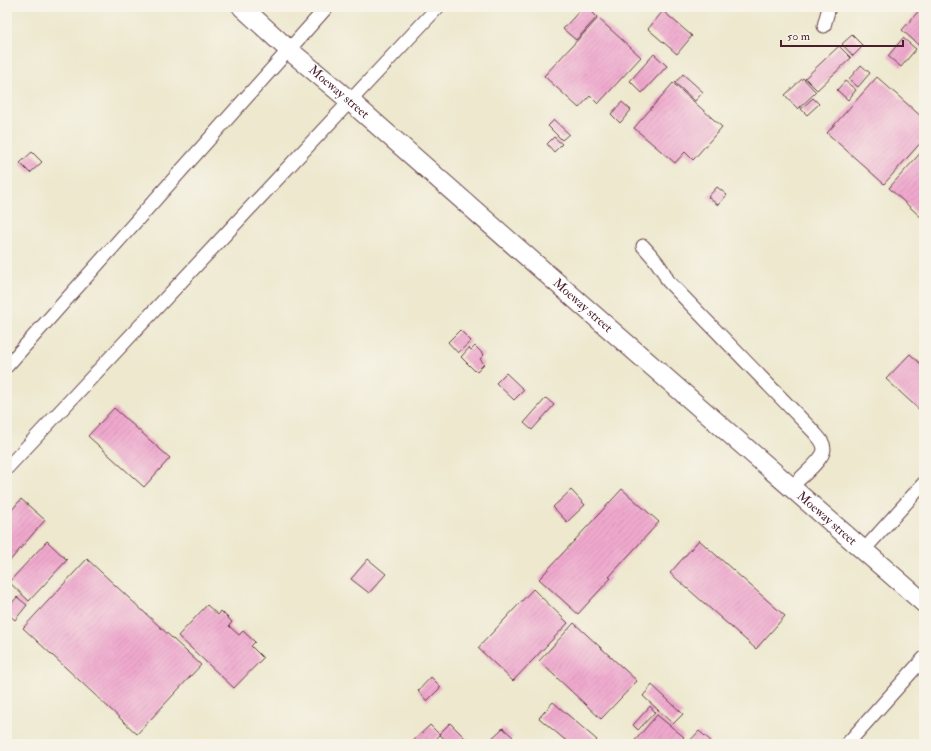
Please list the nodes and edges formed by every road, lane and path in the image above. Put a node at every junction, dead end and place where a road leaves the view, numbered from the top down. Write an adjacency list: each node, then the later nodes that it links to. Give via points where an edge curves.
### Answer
1 (242, 7): 6 (street, Moeway street)
2 (327, 7): 6 (street)
3 (438, 7): 7 (street)
4 (829, 7): 5 (street)
5 (824, 26)
6 (289, 50): 7 (street, Moeway street); 9 (street)
7 (350, 101): 10 (street); 12 (street, Moeway street)
8 (643, 246): 12 (street, via 657,261 668,281 823,442 821,457)
9 (7, 366)
10 (7, 468)
11 (924, 483): 13 (street)
12 (791, 487): 13 (street, Moeway street)
13 (863, 551): 14 (street, Moeway street)
14 (924, 603)
15 (924, 658): 16 (street)
16 (847, 744)

